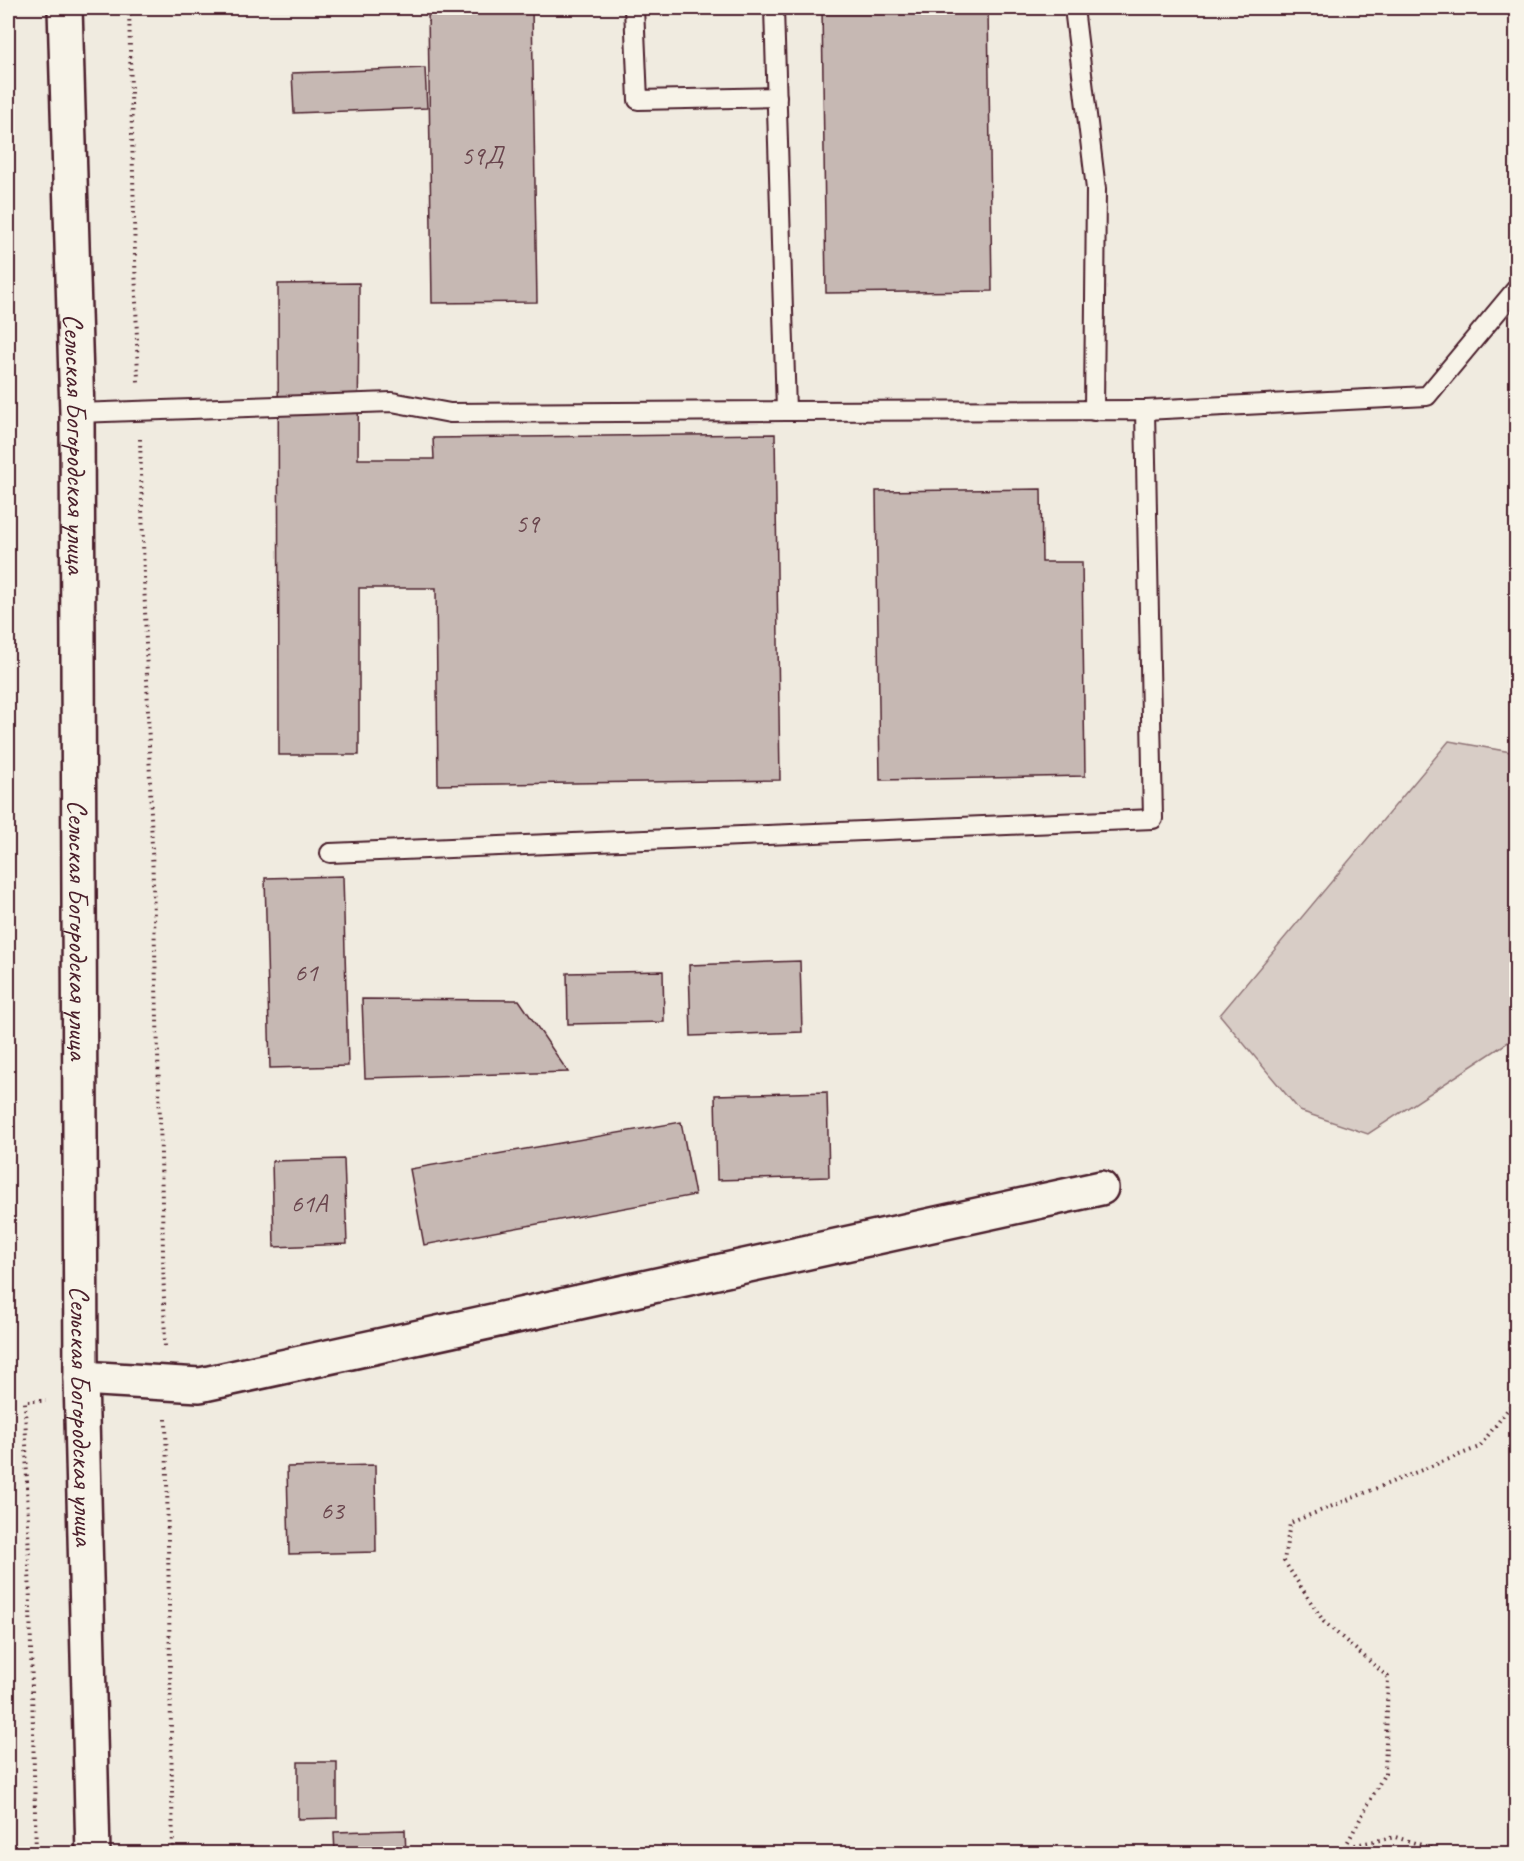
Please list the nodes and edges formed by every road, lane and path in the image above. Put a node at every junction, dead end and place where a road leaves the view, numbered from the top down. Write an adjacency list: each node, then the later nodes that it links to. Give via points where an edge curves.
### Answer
1 (65, 8): 12 (main road, Сельская Богородская улица)
2 (129, 8): 8 (path)
3 (634, 8): 6 (lane, via 638,100)
4 (774, 8): 6 (lane)
5 (1074, 8): 11 (lane, via 1096,189)
6 (777, 97): 10 (lane)
7 (1516, 289): 9 (lane, via 1427,396)
8 (139, 410): 10 (lane, via 392,402 450,413); 12 (lane); 16 (path)
9 (1145, 410): 11 (lane); 13 (lane, via 1153,819)
10 (786, 411): 11 (lane)
11 (1094, 411)
12 (77, 413): 15 (main road, Сельская Богородская улица)
13 (330, 854)
14 (1101, 1188): 16 (main road, via 200,1385)
15 (81, 1378): 16 (main road); 21 (main road, Сельская Богородская улица)
16 (165, 1383): 22 (path)
17 (1516, 1399): 19 (path, via 1479,1447 1290,1523 1284,1561 1324,1622 1388,1677 1385,1773)
18 (25, 1401): 20 (path)
19 (1345, 1847): 23 (path); 24 (path, via 1395,1837)
20 (36, 1854)
21 (93, 1854)
22 (173, 1854)
23 (1341, 1854)
24 (1452, 1854)

